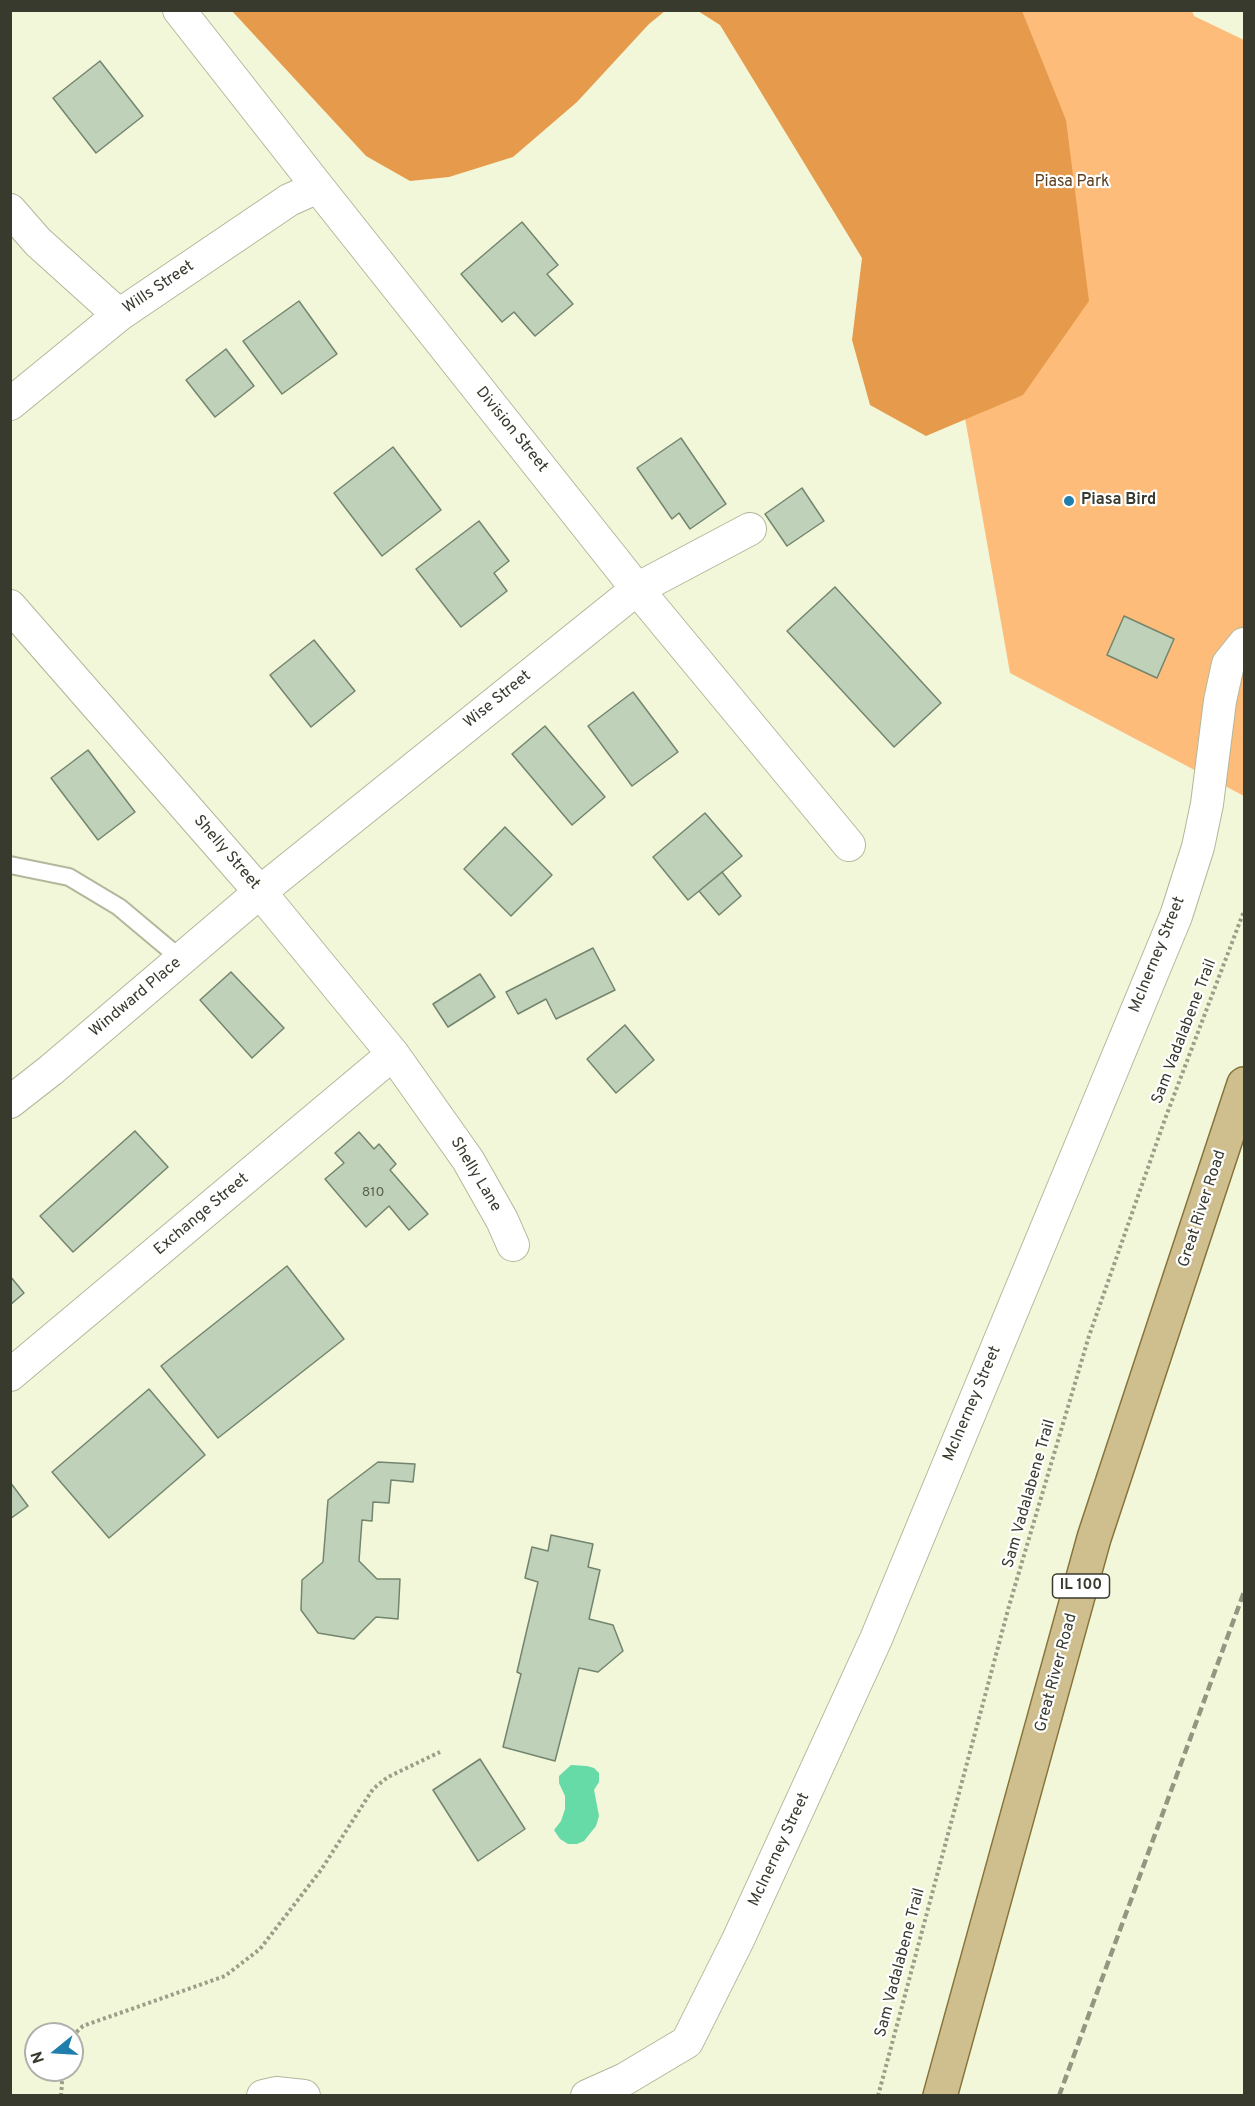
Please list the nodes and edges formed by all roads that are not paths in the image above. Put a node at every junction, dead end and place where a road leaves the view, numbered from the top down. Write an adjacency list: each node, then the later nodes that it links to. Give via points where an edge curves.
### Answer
1 (179, 10): 2 (street, Division Street)
2 (318, 188): 4 (street, Wills Street, via 289,200); 7 (street, Division Street)
3 (10, 210): 4 (street, via 38,242)
4 (119, 315): 5 (street, Wills Street)
5 (10, 404)
6 (750, 528): 7 (street, Wise Street)
7 (637, 589): 10 (street, Division Street); 12 (street, Wise Street)
8 (10, 606): 12 (street, Shelly Street)
9 (1245, 644): 22 (street, McInerney Street, via 1228,664 1207,804 1176,916 876,1639 687,2042 625,2079)
10 (849, 845)
11 (10, 865): 13 (lane, via 69,877 119,907)
12 (260, 892): 13 (street, Windward Place); 14 (street, Shelly Street)
13 (182, 959): 16 (street, Windward Place)
14 (393, 1054): 17 (street, Shelly Street); 19 (street, Exchange Street)
15 (1245, 1084): 23 (main road, Great River Road / IL 100, via 1094,1539)
16 (10, 1102)
17 (431, 1108): 18 (street, Shelly Lane, via 468,1160)
18 (513, 1245)
19 (10, 1376)
20 (263, 2096): 21 (street)
21 (304, 2096)
22 (587, 2096)
23 (940, 2096)

